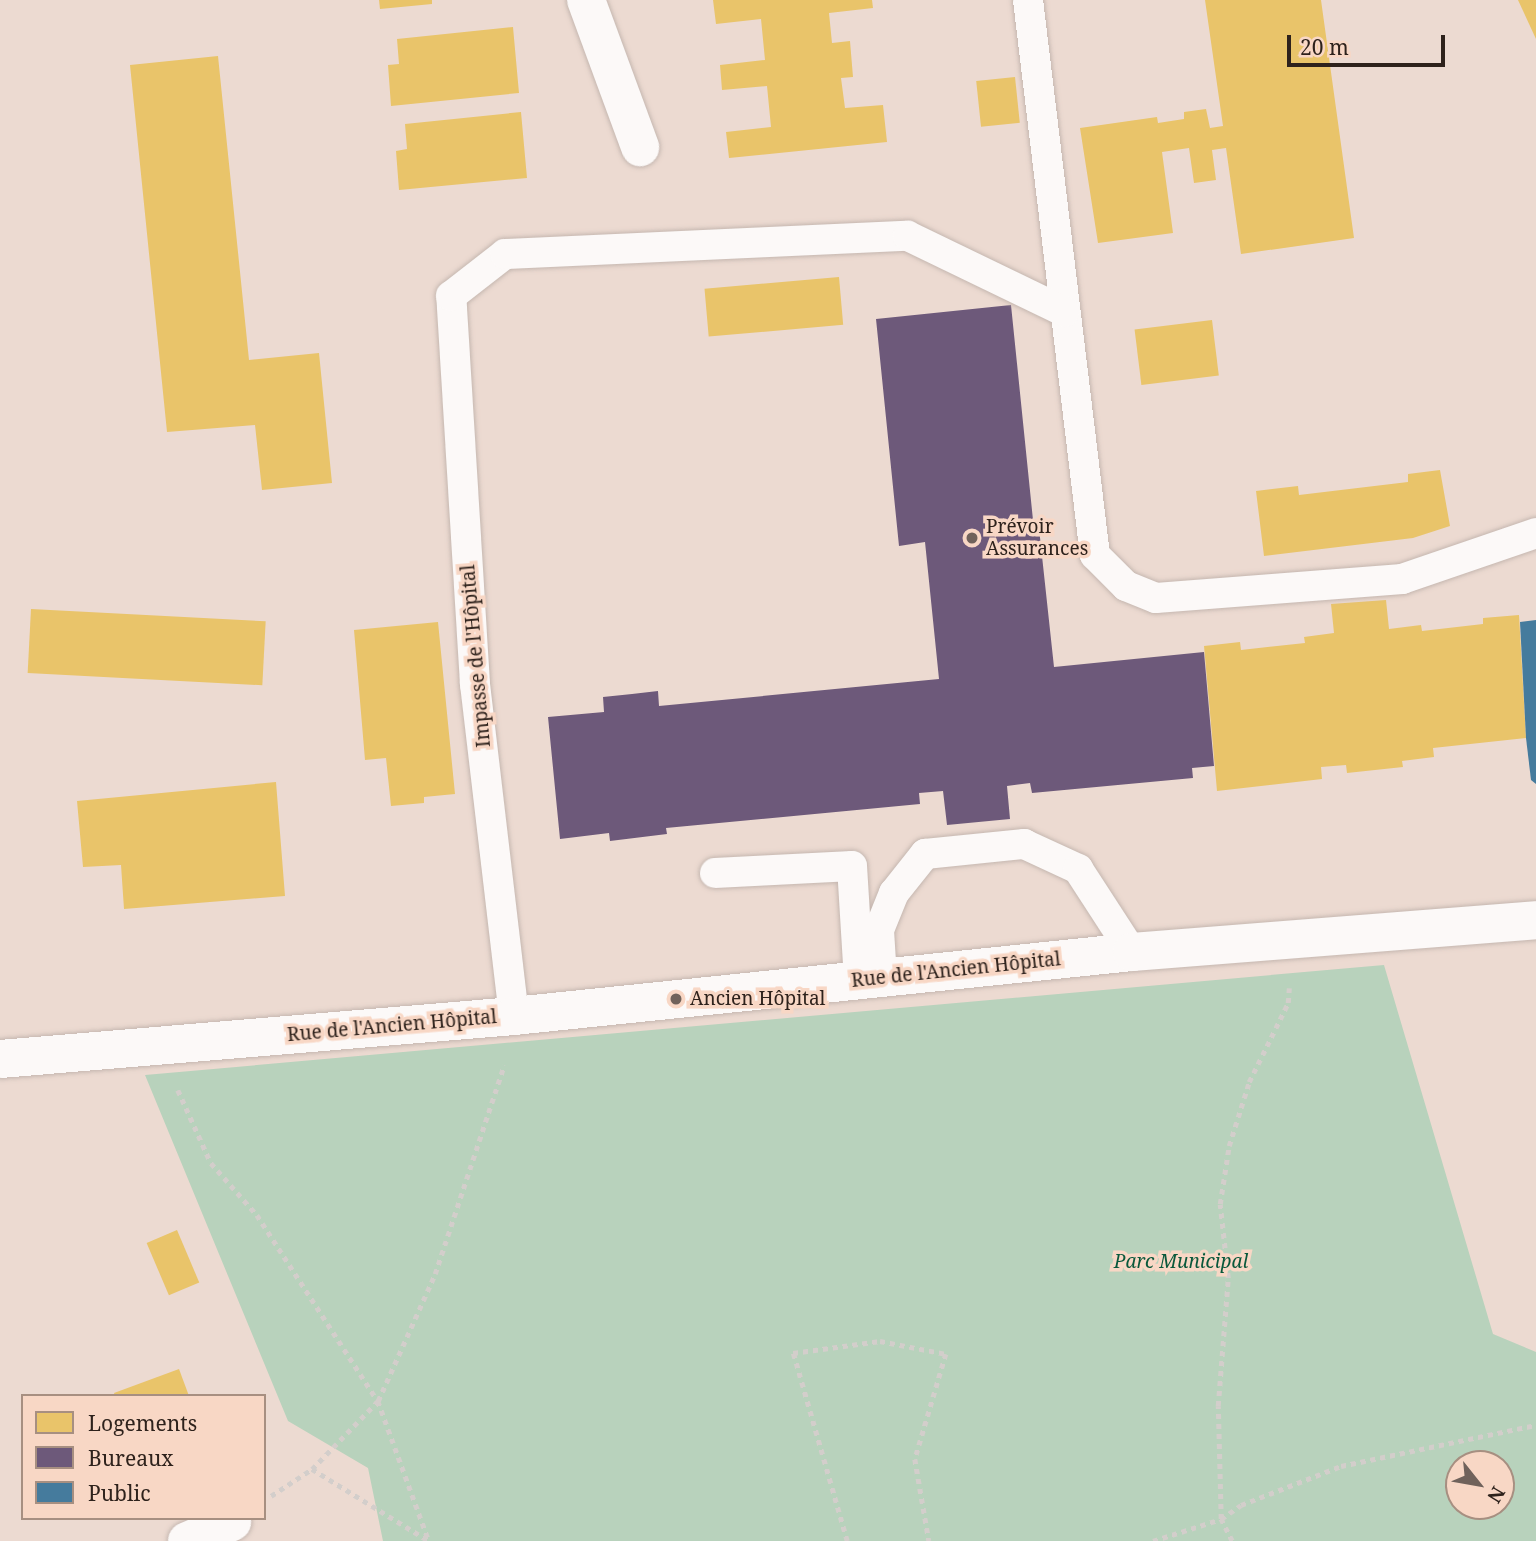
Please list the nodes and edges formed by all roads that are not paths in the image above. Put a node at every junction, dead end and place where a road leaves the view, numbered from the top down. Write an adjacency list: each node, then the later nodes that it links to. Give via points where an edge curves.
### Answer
1 (586, 0): 3 (street)
2 (1028, 0): 4 (lane)
3 (640, 147)
4 (1065, 312): 5 (lane, via 1095,555 1126,586 1156,598 1402,579); 10 (lane, Impasse de l'Hôpital, via 908,236 505,254 451,296 475,684)
5 (1536, 533)
6 (715, 873): 9 (lane, via 852,866)
7 (1536, 920): 8 (street, Rue de l'Ancien Hôpital)
8 (1132, 952): 9 (street, Rue de l'Ancien Hôpital); 9 (lane, via 1077,869 1024,844 925,854 894,893 879,930)
9 (870, 979): 10 (street, Rue de l'Ancien Hôpital)
10 (514, 1016): 11 (street, Rue de l'Ancien Hôpital)
11 (0, 1059)
12 (232, 1522): 13 (street)
13 (187, 1541)

